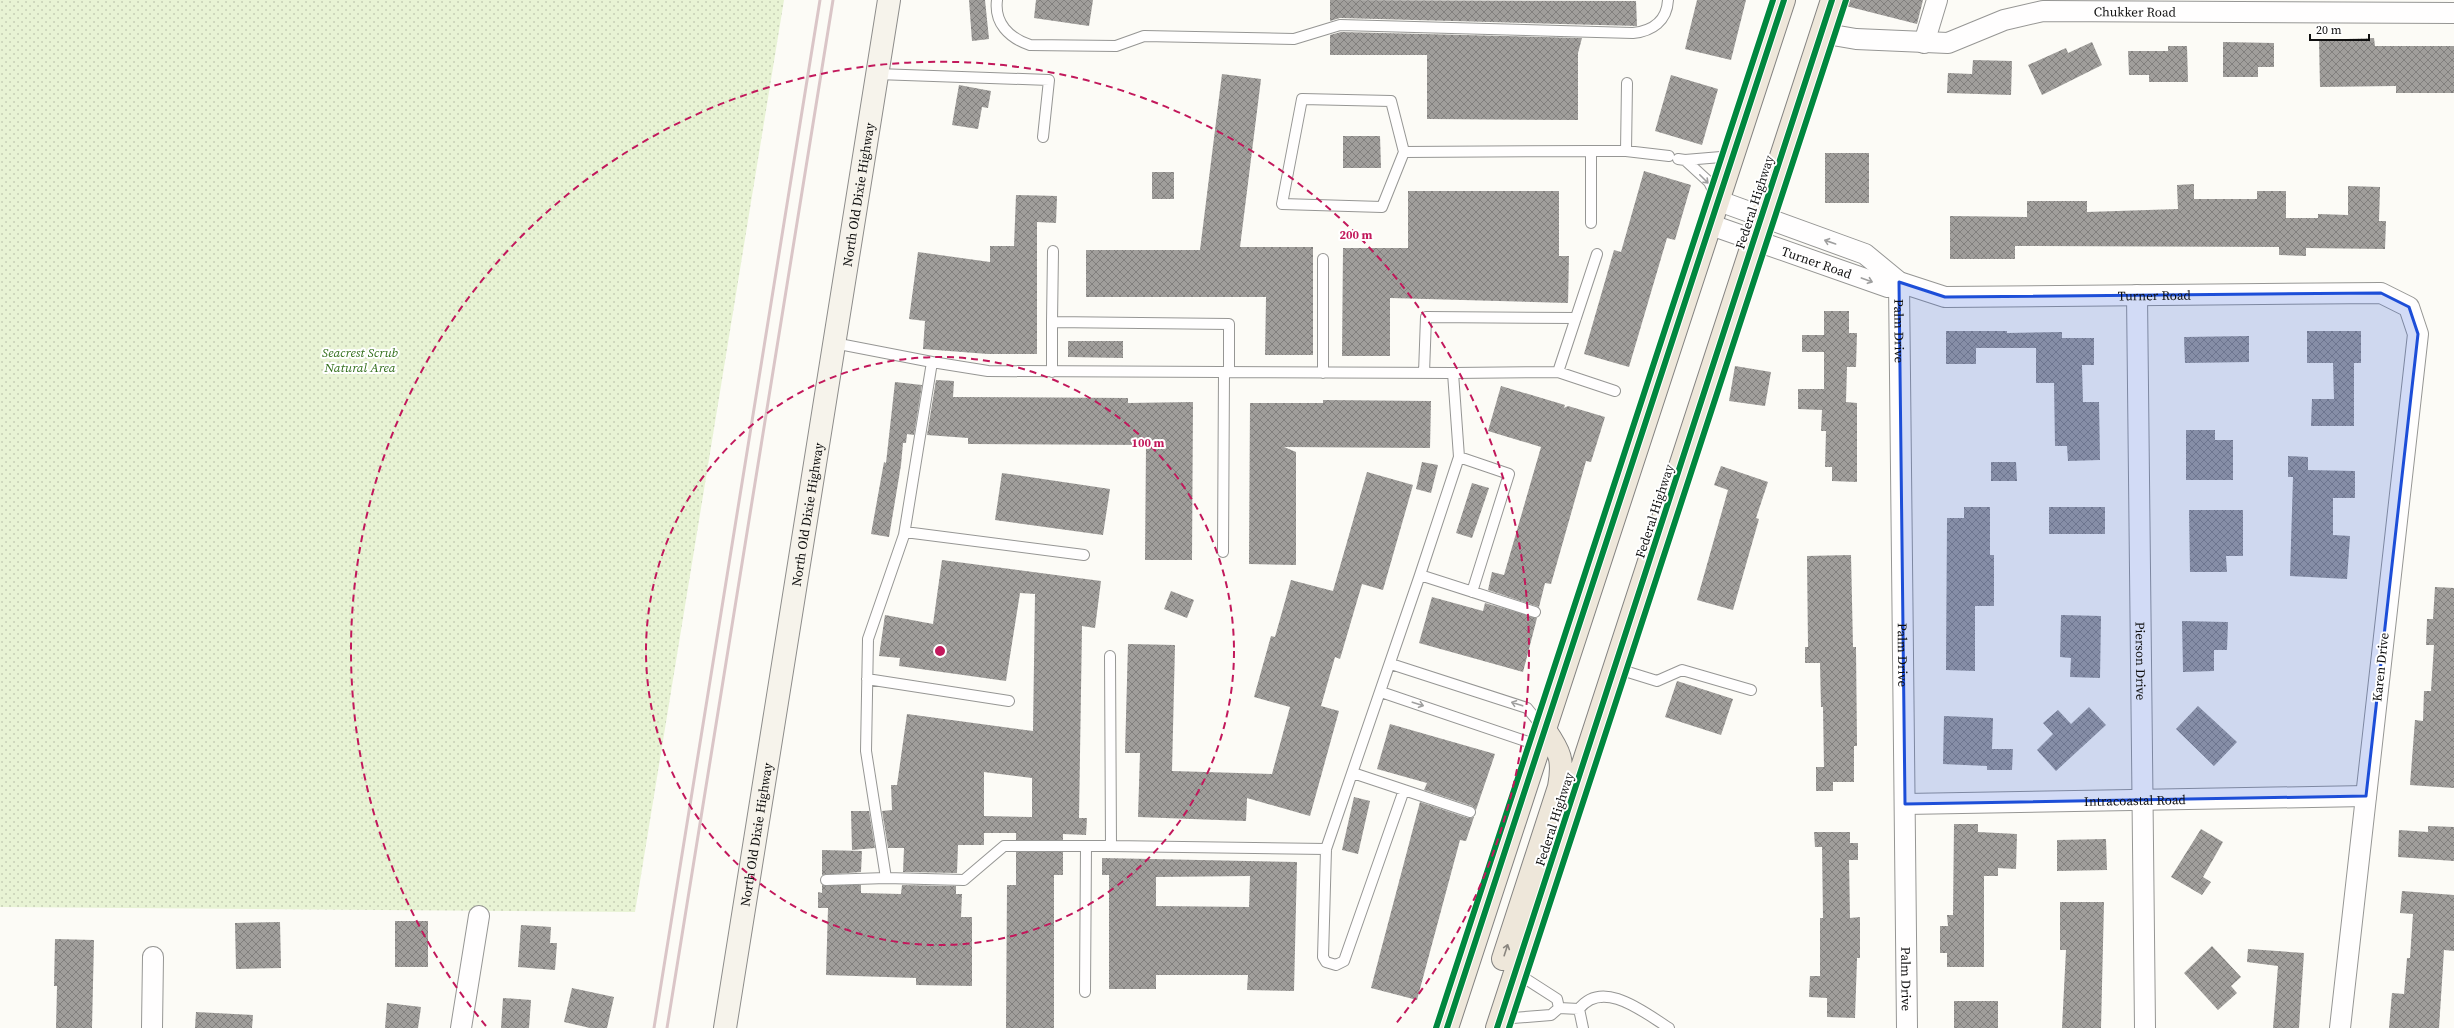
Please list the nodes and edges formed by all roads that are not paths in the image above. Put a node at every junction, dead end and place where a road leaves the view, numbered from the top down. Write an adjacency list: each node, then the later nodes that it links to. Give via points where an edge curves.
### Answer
1 (889, 0): 10 (street, North Old Dixie Highway)
2 (997, 0): 3 (lane, via 997,15 1002,26 1009,35 1019,41 1030,45 1116,46 1144,36 1294,39 1340,25 1643,32 1660,22)
3 (1668, 0)
4 (1784, 0): 16 (main road)
5 (1832, 0): 8 (main road, Federal Highway)
6 (1937, 0): 9 (street)
7 (2454, 12): 9 (street, Chukker Road, via 2043,11 2004,20 1948,43)
8 (1821, 33): 9 (street, Chukker Road, via 1856,39); 19 (main road, Federal Highway)
9 (1924, 43)
10 (877, 74): 12 (lane, via 1049,80); 31 (street, North Old Dixie Highway)
11 (1627, 83): 14 (lane)
12 (1043, 136)
13 (1591, 151): 14 (lane); 15 (lane); 20 (lane)
14 (1626, 151): 17 (lane)
15 (1404, 152): 15 (lane, via 1391,101 1302,99 1282,204 1382,207)
16 (1733, 156): 17 (lane); 18 (main road)
17 (1677, 158): 18 (lane, one-way to 18, via 1708,182)
18 (1719, 201): 19 (street, Turner Road); 21 (main road)
19 (1760, 218): 22 (main road, Federal Highway); 26 (street, Turner Road, one-way to 19, via 1865,254)
20 (1591, 223)
21 (1711, 224): 22 (street, Turner Road); 54 (main road)
22 (1753, 239): 26 (street, Turner Road, one-way to 26, via 1888,287); 49 (main road, Federal Highway)
23 (1053, 251): 30 (lane)
24 (1598, 254): 29 (lane)
25 (1323, 260): 36 (lane)
26 (1899, 282): 27 (street, Turner Road, via 1945,297); 59 (street, Palm Drive)
27 (2137, 295): 28 (street, Turner Road, via 2381,293); 58 (street, Pierson Drive)
28 (2409, 308): 57 (street, Karen Drive, via 2418,334)
29 (1576, 318): 35 (lane); 37 (lane, via 1426,317)
30 (1052, 322): 33 (lane); 34 (lane, via 1230,324)
31 (834, 343): 32 (lane); 75 (street, North Old Dixie Highway)
32 (932, 362): 33 (lane, via 988,371); 41 (lane)
33 (1052, 372): 34 (lane)
34 (1226, 372): 36 (lane); 42 (lane)
35 (1558, 372): 38 (lane); 39 (lane)
36 (1323, 373): 37 (lane)
37 (1424, 373): 38 (lane)
38 (1452, 373): 40 (lane)
39 (1615, 391)
40 (1459, 457): 44 (lane); 45 (lane, via 1509,474)
41 (904, 532): 43 (lane); 50 (lane, via 868,639)
42 (1223, 552)
43 (1084, 555)
44 (1420, 575): 45 (lane); 48 (lane)
45 (1472, 592): 46 (lane)
46 (1535, 612)
47 (1110, 656): 62 (lane)
48 (1391, 664): 52 (lane); 54 (lane, one-way to 48, via 1527,708)
49 (1615, 668): 51 (lane, via 1657,681 1682,670); 68 (main road, Federal Highway)
50 (867, 679): 53 (lane); 64 (lane, via 866,751)
51 (1751, 690)
52 (1381, 692): 54 (lane, one-way to 54); 55 (lane)
53 (1009, 701)
54 (1542, 738): 72 (main road, one-way to 54, via 1487,1010 1559,787 1562,769 1559,751); 76 (main road)
55 (1353, 773): 56 (lane); 63 (lane)
56 (1404, 790): 60 (lane); 63 (lane, via 1344,961 1336,965 1326,962 1323,957)
57 (2366, 796): 58 (street, Intracoastal Road); 81 (street, Karen Drive)
58 (2142, 801): 59 (street, Intracoastal Road); 80 (street, Pierson Drive)
59 (1905, 804): 79 (street, Palm Drive)
60 (1470, 812)
61 (1086, 846): 62 (lane); 64 (lane, via 1004,846 964,880); 69 (lane)
62 (1111, 846): 63 (lane)
63 (1326, 849)
64 (886, 878): 65 (lane)
65 (826, 880)
66 (479, 916): 74 (street)
67 (153, 957): 73 (street)
68 (1515, 972): 70 (lane, via 1557,999); 72 (main road, Federal Highway)
69 (1085, 992)
70 (1558, 1008): 71 (lane); 72 (lane, via 1551,1016)
71 (1579, 1009): 77 (lane); 78 (lane, via 1585,1000 1594,996 1624,1001)
72 (1494, 1025)
73 (152, 1028)
74 (461, 1028)
75 (725, 1028)
76 (1446, 1028)
77 (1583, 1028)
78 (1669, 1028)
79 (1907, 1028)
80 (2145, 1028)
81 (2340, 1028)

